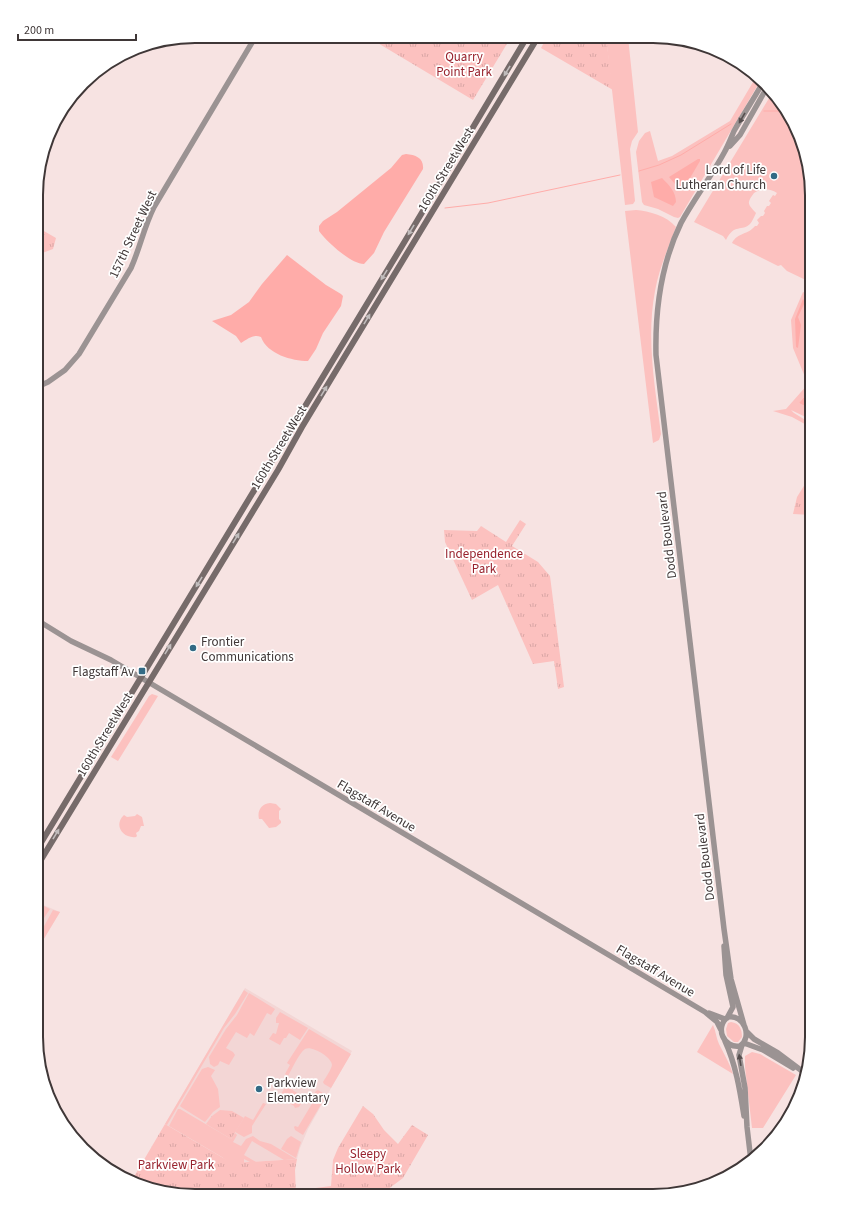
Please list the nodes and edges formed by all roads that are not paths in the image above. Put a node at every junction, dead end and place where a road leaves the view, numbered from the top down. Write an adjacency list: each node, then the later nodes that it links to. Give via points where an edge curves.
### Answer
1 (252, 43): 7 (street, 157th Street West, via 157,202 148,219 131,268 85,346 64,370)
2 (522, 43): 9 (main road, 160th Street West, one-way to 9)
3 (534, 43): 10 (main road, 160th Street West, one-way to 3)
4 (760, 88): 6 (street, Dodd Boulevard, one-way to 6)
5 (764, 92): 6 (street, Dodd Boulevard, via 740,135)
6 (725, 152): 13 (street, Dodd Boulevard, via 681,223 661,284 656,315 656,356)
7 (43, 384)
8 (43, 624): 9 (street, Flagstaff Avenue)
9 (141, 678): 10 (street, Flagstaff Avenue); 11 (main road, 160th Street West)
10 (148, 683): 12 (main road, 160th Street West, one-way to 10); 14 (street, Flagstaff Avenue)
11 (43, 839)
12 (43, 856)
13 (724, 929): 15 (street, Dodd Boulevard, via 725,966 733,1007); 16 (street, Dodd Boulevard, via 731,979)
14 (705, 1012): 15 (street, Flagstaff Avenue); 17 (street, Flagstaff Avenue, via 717,1022)
15 (726, 1019): 16 (street, via 736,1018); 17 (street)
16 (744, 1025): 18 (street)
17 (721, 1030): 19 (street)
18 (746, 1031): 20 (street); 21 (street)
19 (725, 1041): 20 (street, via 737,1047); 23 (street, via 732,1056)
20 (743, 1044): 22 (street, via 763,1050); 23 (street, one-way to 20, via 745,1088 739,1054)
21 (801, 1070)
22 (801, 1071)
23 (747, 1126): 24 (street)
24 (750, 1154)

